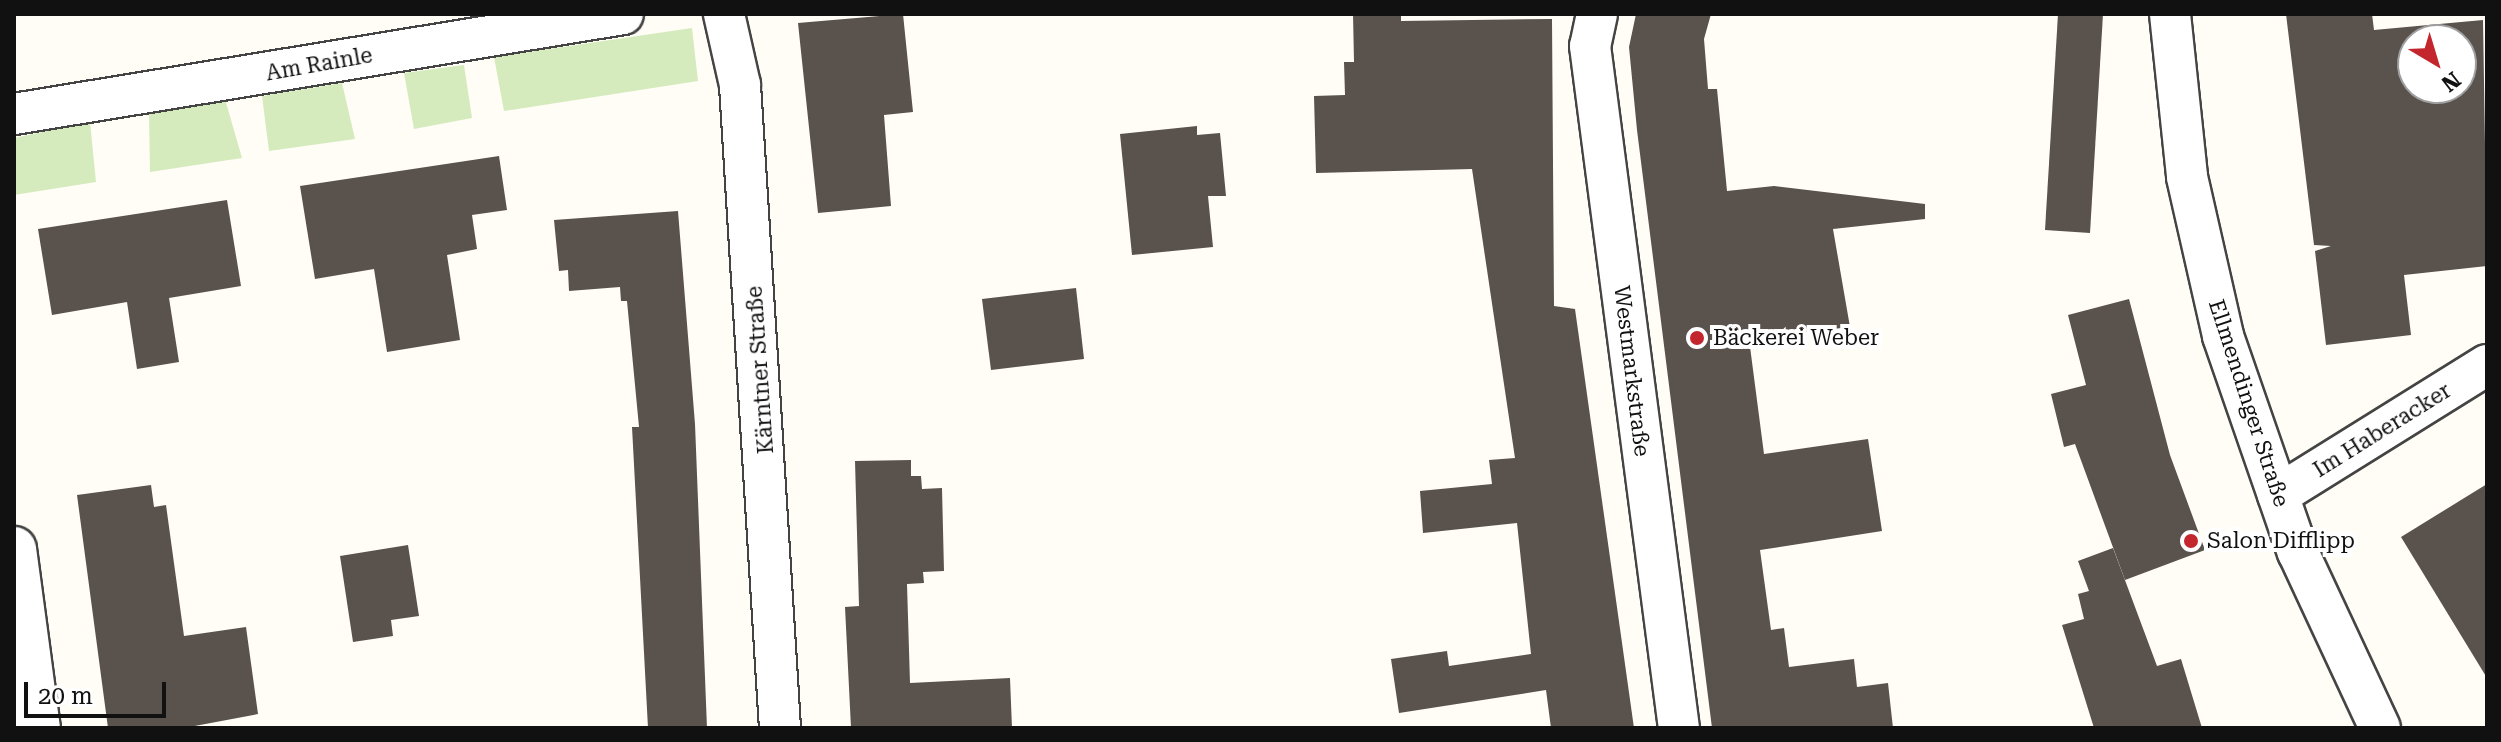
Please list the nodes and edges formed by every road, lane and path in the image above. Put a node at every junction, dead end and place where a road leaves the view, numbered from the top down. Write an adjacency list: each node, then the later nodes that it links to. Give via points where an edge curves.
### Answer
1 (623, 14): 5 (street, Am Rainle)
2 (724, 14): 10 (street, Kärntner Straße, via 740,85)
3 (1597, 14): 11 (street, Westmarkstraße, via 1590,46)
4 (2170, 14): 7 (street, Ellmendinger Straße, via 2187,177 2223,336)
5 (14, 114)
6 (2487, 365): 7 (street, Im Haberacker)
7 (2278, 495): 12 (street, Ellmendinger Straße, via 2298,552)
8 (14, 549): 9 (street)
9 (38, 728)
10 (780, 728)
11 (1679, 728)
12 (2380, 728)

